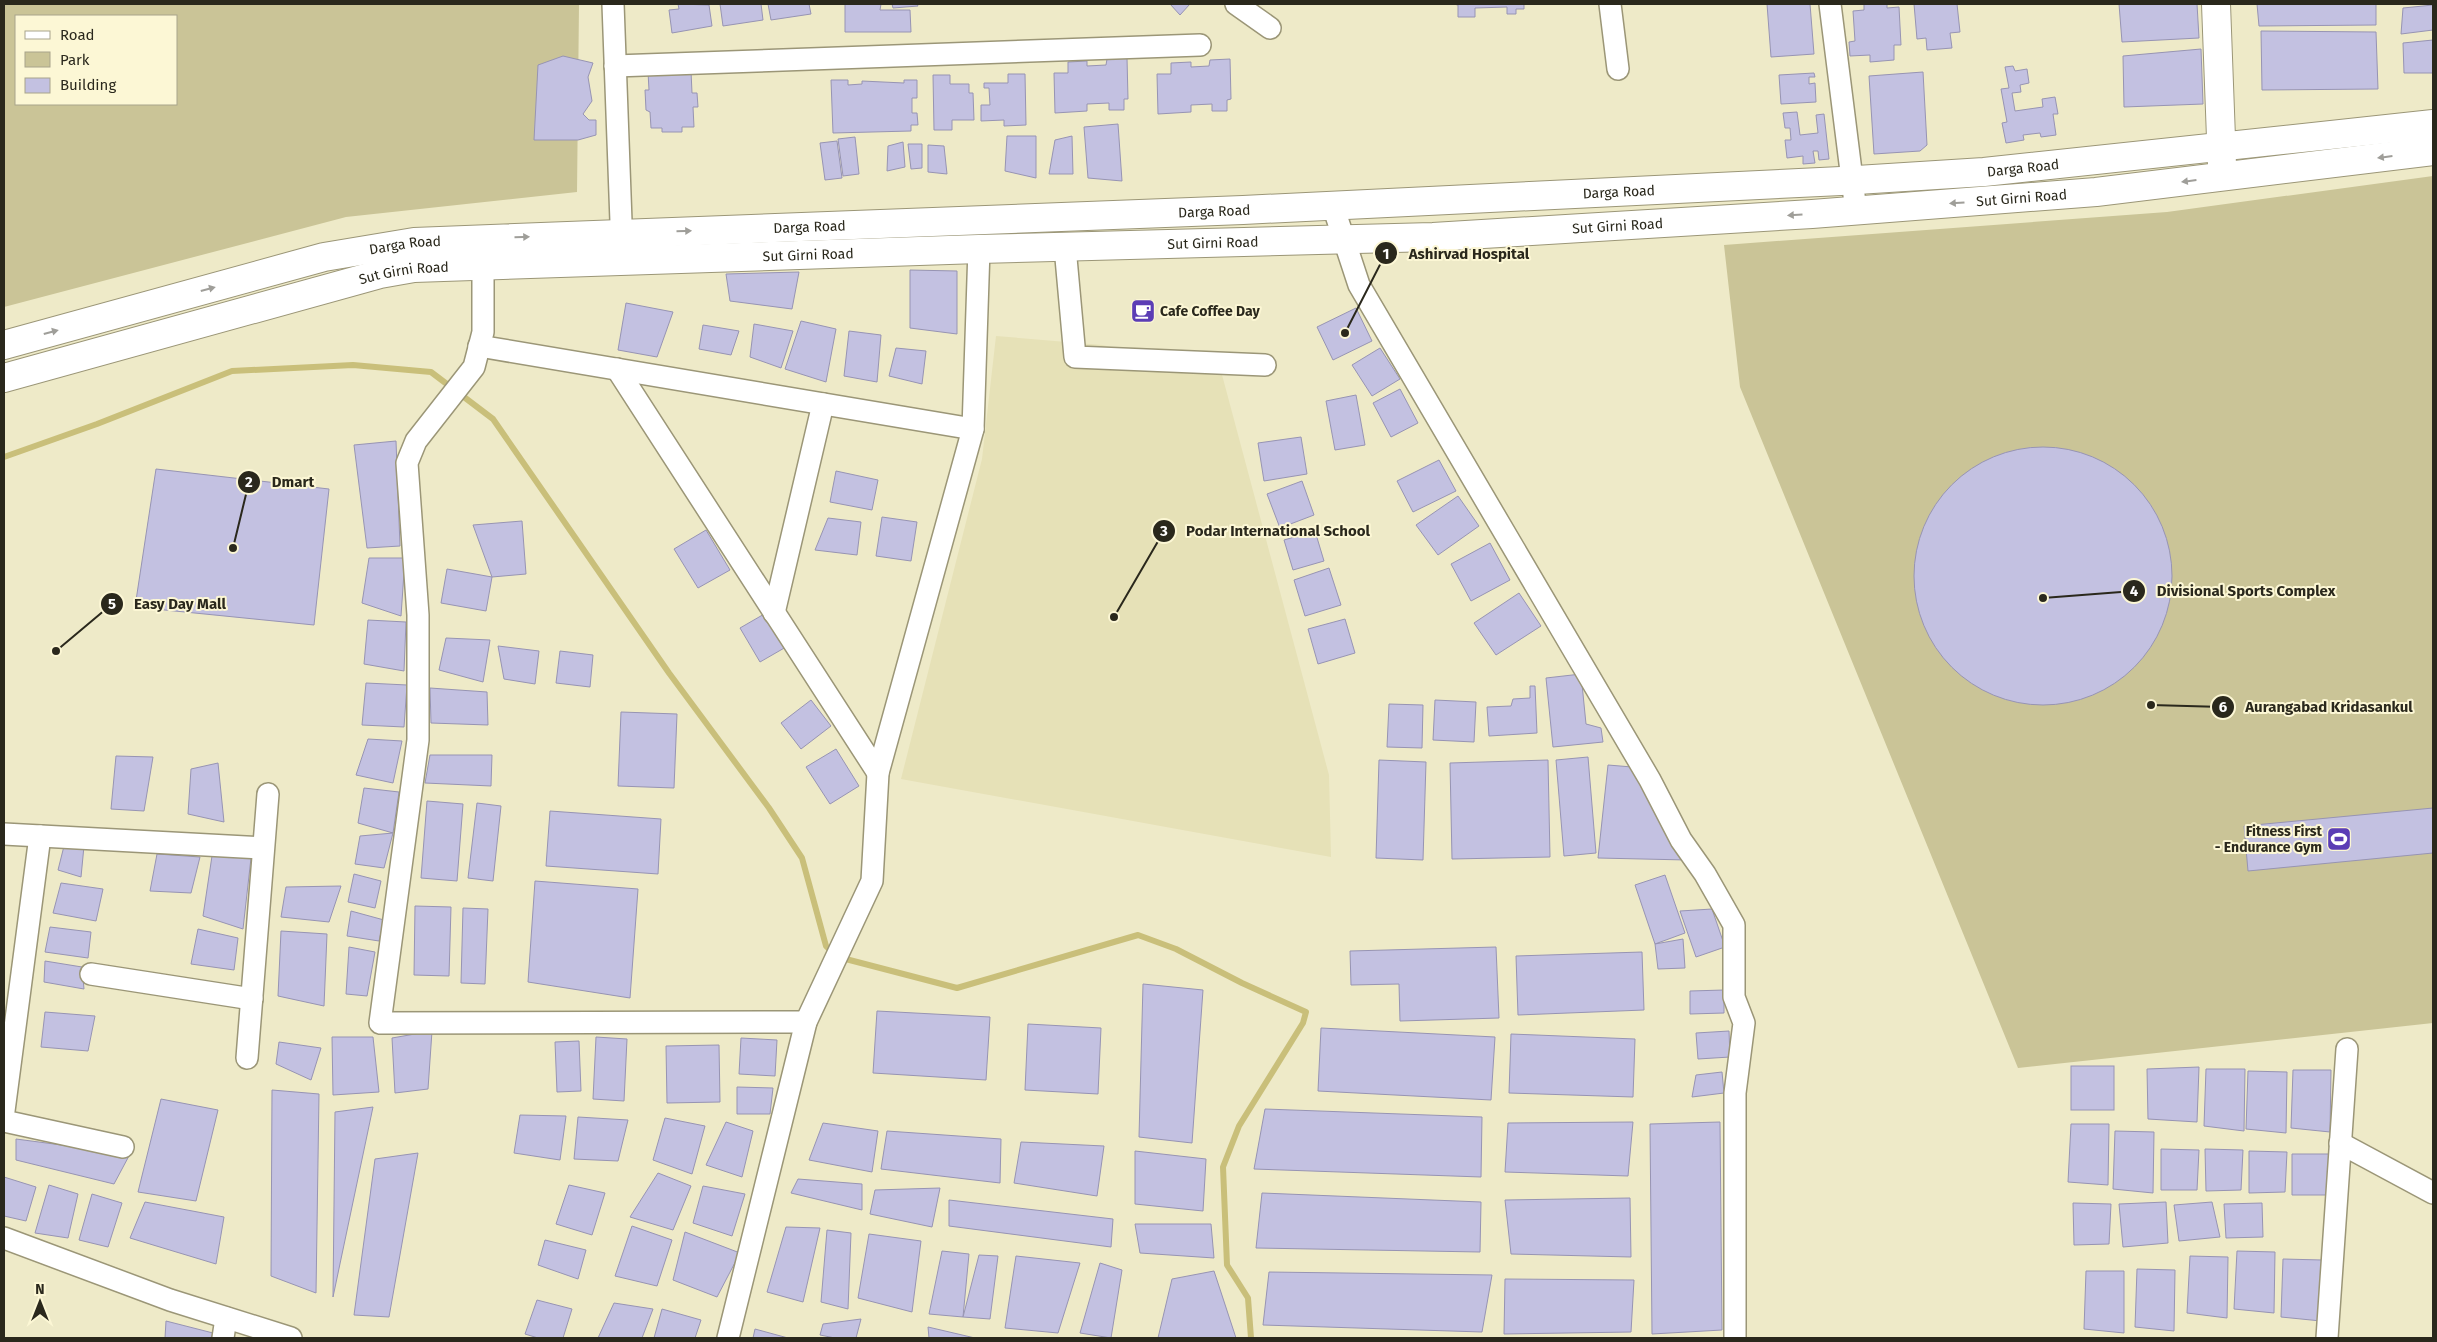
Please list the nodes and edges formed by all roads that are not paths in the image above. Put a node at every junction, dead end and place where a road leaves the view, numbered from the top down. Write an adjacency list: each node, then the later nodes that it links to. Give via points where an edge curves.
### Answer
1 (612, 4): 8 (street)
2 (1236, 4): 6 (street)
3 (1610, 4): 9 (street)
4 (1830, 4): 14 (street)
5 (2216, 4): 11 (main road)
6 (1270, 28)
7 (1200, 45): 8 (street)
8 (615, 66): 17 (street)
9 (1618, 69)
10 (2433, 124): 11 (main road, Darga Road)
11 (2221, 146): 13 (main road); 14 (main road, Darga Road, via 1984,172)
12 (2433, 151): 13 (main road, Sut Girni Road, one-way to 13)
13 (2222, 177): 16 (main road, Sut Girni Road, one-way to 16, via 2096,192)
14 (1852, 180): 15 (main road, Darga Road); 16 (street)
15 (1333, 206): 17 (main road, Darga Road, one-way to 15); 19 (street)
16 (1856, 211): 19 (main road, Sut Girni Road, one-way to 19)
17 (621, 234): 18 (main road, Darga Road, one-way to 17); 22 (street)
18 (483, 239): 23 (street); 24 (main road, Darga Road, one-way to 18, via 324,257 414,242)
19 (1344, 239): 20 (main road, Sut Girni Road); 51 (street, via 1359,285 1650,780 1681,840 1734,925 1734,997 1744,1023 1735,1093)
20 (1065, 246): 21 (main road, Sut Girni Road); 26 (street, via 1075,356)
21 (979, 249): 22 (main road, Sut Girni Road); 30 (street)
22 (622, 262): 23 (main road, Sut Girni Road)
23 (482, 267): 25 (street, via 483,332); 28 (main road, Sut Girni Road, via 414,268 380,274)
24 (4, 345)
25 (479, 346): 27 (street); 39 (street, via 474,367 416,441 407,463 418,615 418,740 380,1023)
26 (1265, 364)
27 (617, 369): 29 (street); 31 (street)
28 (4, 378)
29 (823, 404): 30 (street); 31 (street)
30 (974, 429): 32 (street)
31 (774, 613): 32 (street)
32 (878, 773): 39 (street, via 872,881)
33 (268, 794): 36 (street)
34 (4, 834): 35 (street)
35 (40, 836): 36 (street); 42 (street)
36 (263, 848): 38 (street)
37 (91, 974): 38 (street)
38 (252, 999): 41 (street)
39 (806, 1022): 50 (street)
40 (2347, 1049): 44 (street)
41 (247, 1058)
42 (4, 1111)
43 (4, 1121): 45 (street)
44 (2340, 1143): 46 (street); 52 (street)
45 (123, 1147)
46 (2433, 1193)
47 (4, 1238): 48 (street, via 170,1300)
48 (224, 1328): 49 (street)
49 (291, 1338)
50 (728, 1338)
51 (1735, 1338)
52 (2326, 1338)

